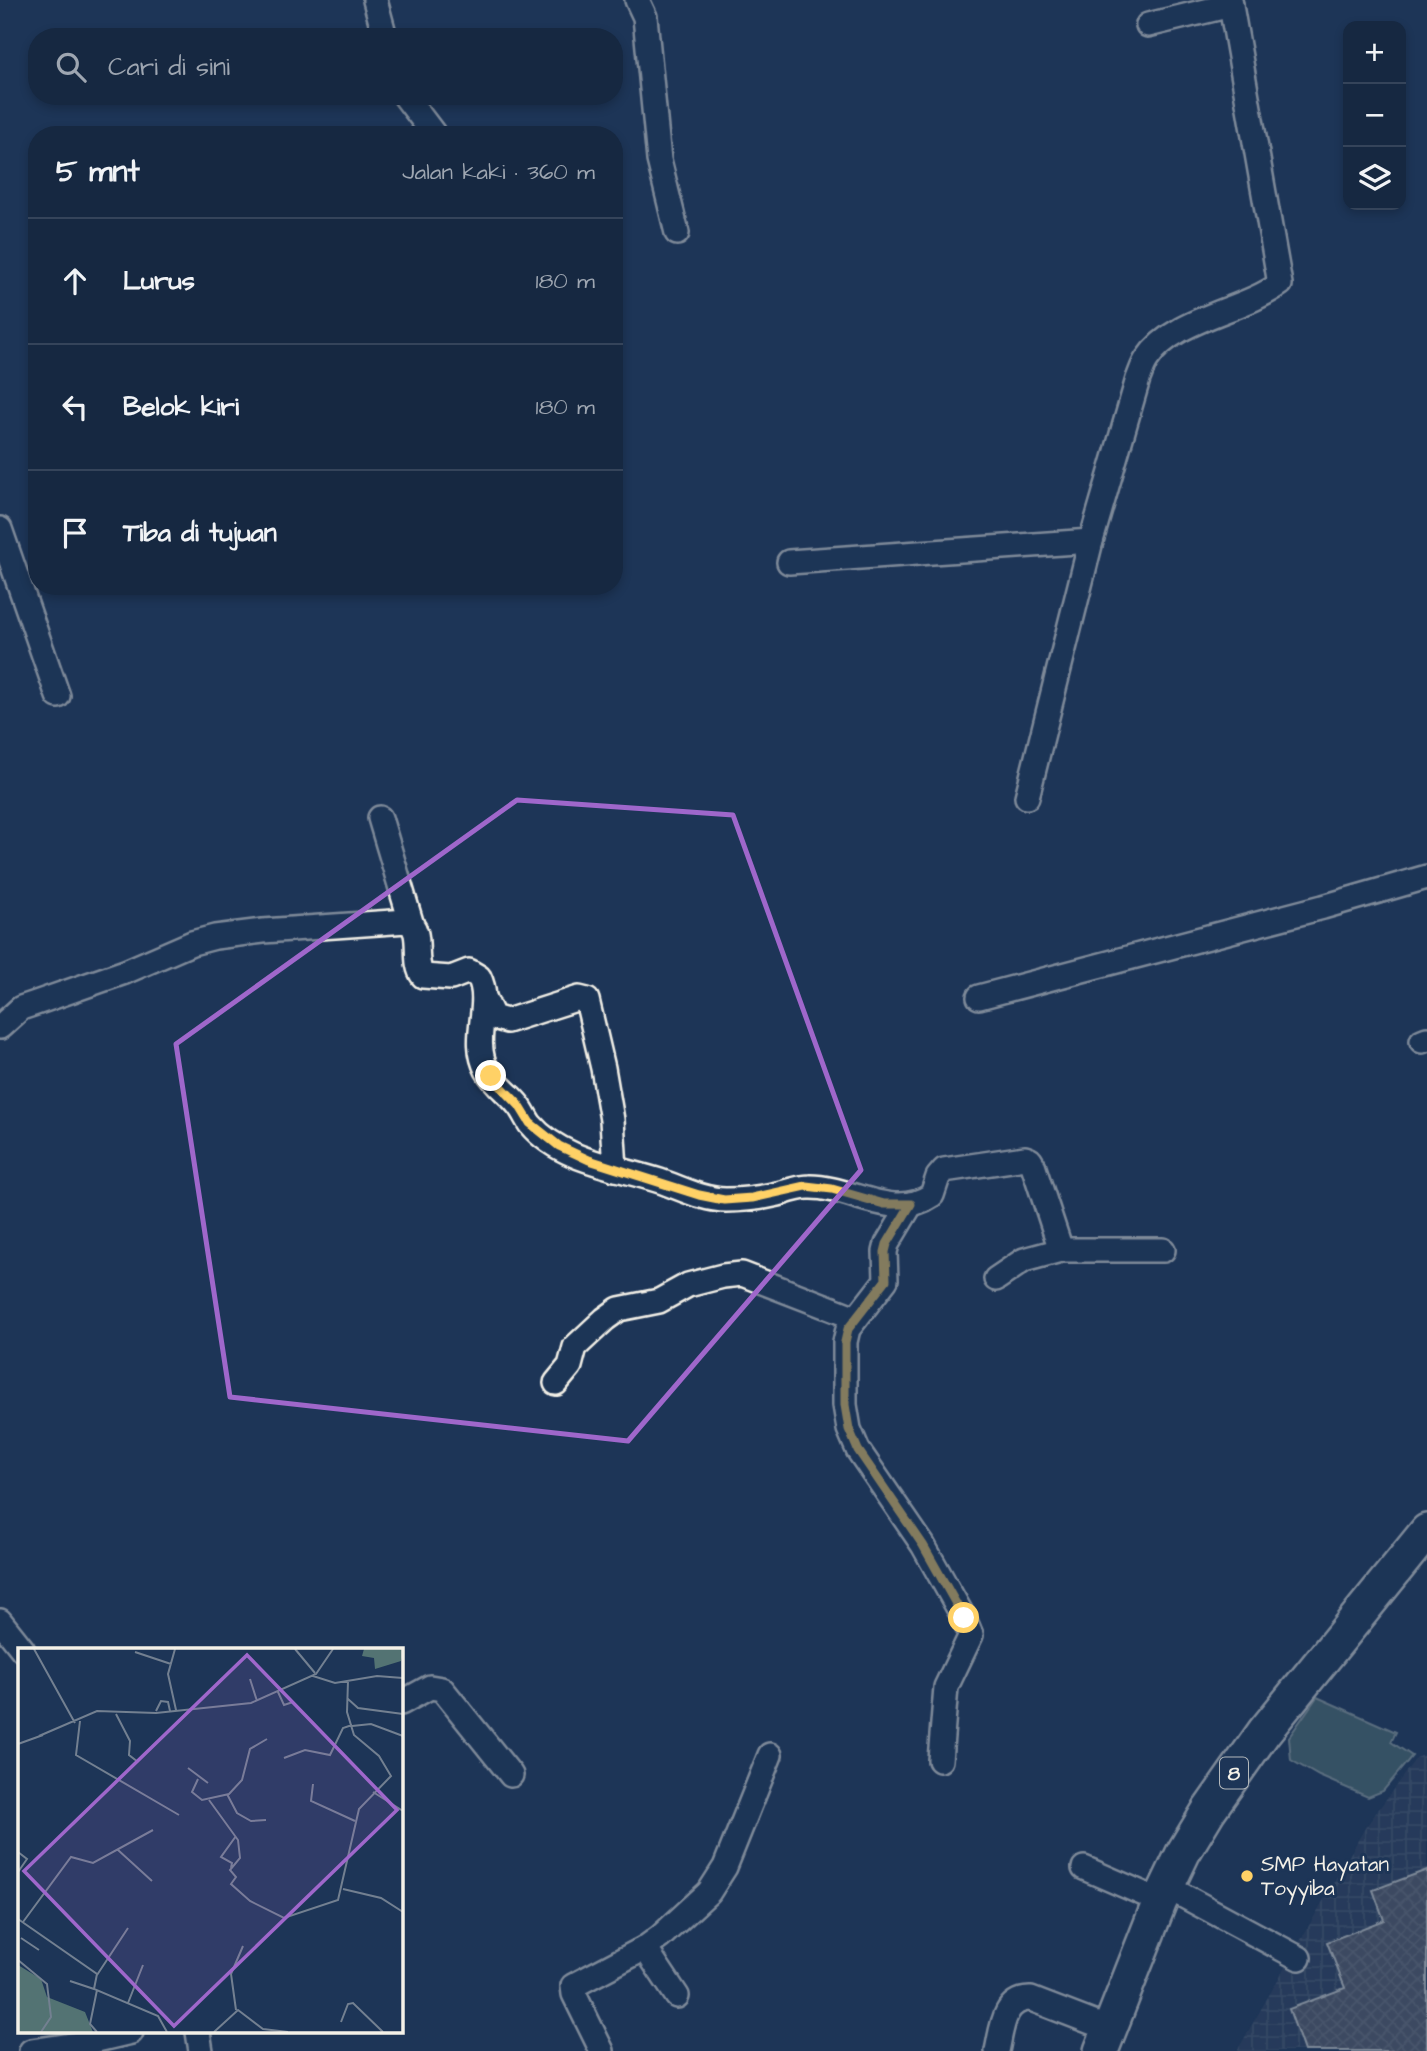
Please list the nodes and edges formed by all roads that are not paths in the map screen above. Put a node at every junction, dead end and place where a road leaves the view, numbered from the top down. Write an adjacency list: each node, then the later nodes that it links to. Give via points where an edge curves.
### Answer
1 (374, 0): 5 (street)
2 (637, 0): 8 (street, via 645,17 659,160)
3 (1231, 3): 4 (street); 10 (street, via 1280,284 1175,333 1146,359)
4 (1147, 25)
5 (382, 28)
6 (412, 105): 7 (street)
7 (428, 126)
8 (677, 233)
9 (0, 529): 12 (street)
10 (1091, 541): 11 (street); 13 (street)
11 (789, 562)
12 (58, 695)
13 (1027, 797)
14 (380, 818): 16 (street)
15 (1427, 877): 18 (street)
16 (411, 922): 17 (street, via 421,973 444,979 469,971 479,977); 19 (street, via 215,937 21,1008)
17 (484, 997): 20 (street, via 480,1041 487,1070 497,1084 548,1139); 20 (street, via 494,1017 507,1021 579,998 587,1000 612,1120)
18 (979, 997)
19 (0, 1027)
20 (615, 1169): 21 (street, via 715,1199 764,1196 806,1186 884,1204)
21 (911, 1204): 22 (street, via 932,1195 944,1170 1025,1158 1032,1165); 25 (street, via 887,1244 886,1280)
22 (1060, 1250): 23 (street); 24 (street, via 1024,1259)
23 (1163, 1250)
24 (996, 1279)
25 (856, 1318): 26 (street, via 742,1274 723,1276 688,1285 659,1301 619,1309 575,1347 570,1366); 32 (street, via 845,1342 849,1429 858,1450 923,1545 971,1635 946,1687)
26 (556, 1383)
27 (1427, 1531): 35 (highway, 8, via 1264,1731 1209,1810)
28 (0, 1621): 29 (street)
29 (21, 1648)
30 (402, 1702): 33 (street, via 430,1687 442,1689)
31 (770, 1755): 36 (street, via 726,1867 709,1892)
32 (940, 1760)
33 (511, 1775)
34 (1084, 1868): 35 (street)
35 (1164, 1894): 37 (street); 40 (highway, 8)
36 (645, 1948): 38 (street); 42 (street, via 572,1988)
37 (1299, 1958)
38 (677, 1996)
39 (122, 2034): 41 (street)
40 (1105, 2040): 43 (street, via 1031,1999 1019,2000 1007,2014)
41 (30, 2051)
42 (602, 2051)
43 (997, 2051)

